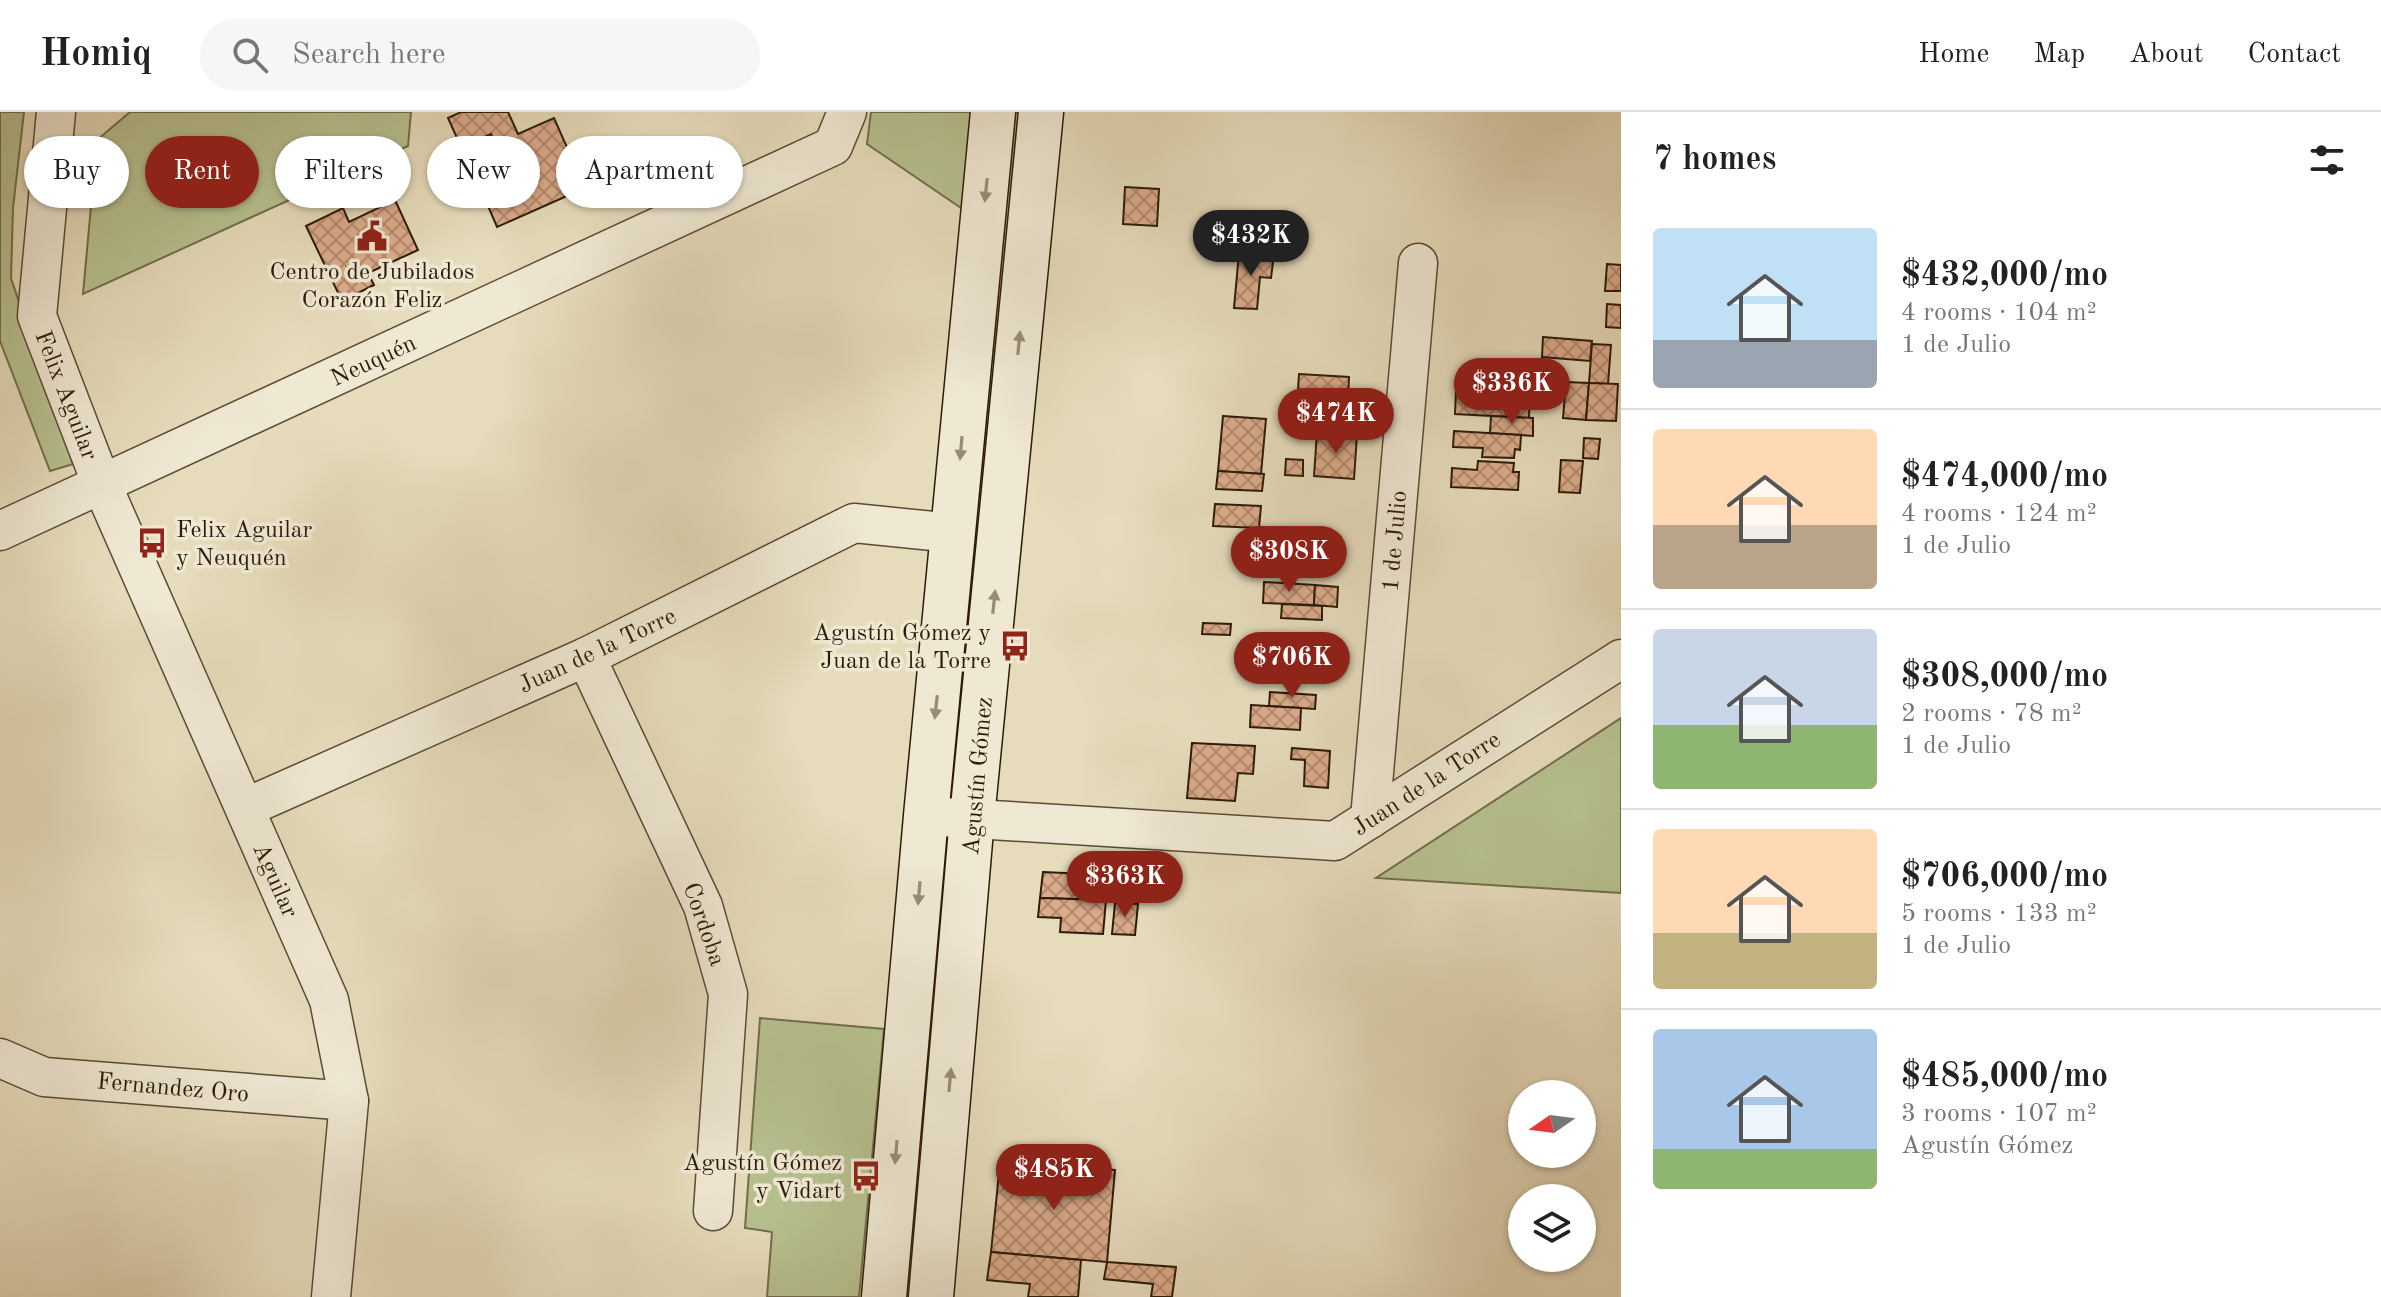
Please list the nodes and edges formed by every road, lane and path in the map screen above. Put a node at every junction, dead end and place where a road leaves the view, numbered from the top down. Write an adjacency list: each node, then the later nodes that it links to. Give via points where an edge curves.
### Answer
1 (56, 112): 6 (street, Felix Aguilar, via 37,316)
2 (993, 112): 8 (main road, Agustín Gómez, one-way to 8)
3 (1041, 112): 13 (main road, Agustín Gómez, one-way to 3)
4 (840, 129): 6 (street, Neuquén)
5 (1418, 263): 14 (street, 1 de Julio)
6 (102, 485): 7 (street, Neuquén); 11 (street, Aguilar)
7 (0, 531)
8 (953, 533): 9 (street, Juan de la Torre, via 854,523); 12 (main road, Agustín Gómez, one-way to 12)
9 (586, 657): 11 (street, Juan de la Torre); 17 (street, Cordoba, via 703,906 728,994)
10 (1621, 659): 14 (street, Juan de la Torre)
11 (245, 808): 16 (street, Aguilar, via 329,1000)
12 (926, 816): 13 (street, Juan de la Torre); 19 (main road, Agustín Gómez, one-way to 19)
13 (972, 818): 14 (street, Juan de la Torre, via 1335,841); 20 (main road, Agustín Gómez, one-way to 13)
14 (1370, 819)
15 (0, 1058): 16 (street, Fernandez Oro, via 44,1077)
16 (349, 1101): 18 (street, Aguilar)
17 (713, 1211)
18 (331, 1297)
19 (884, 1297)
20 (931, 1297)

